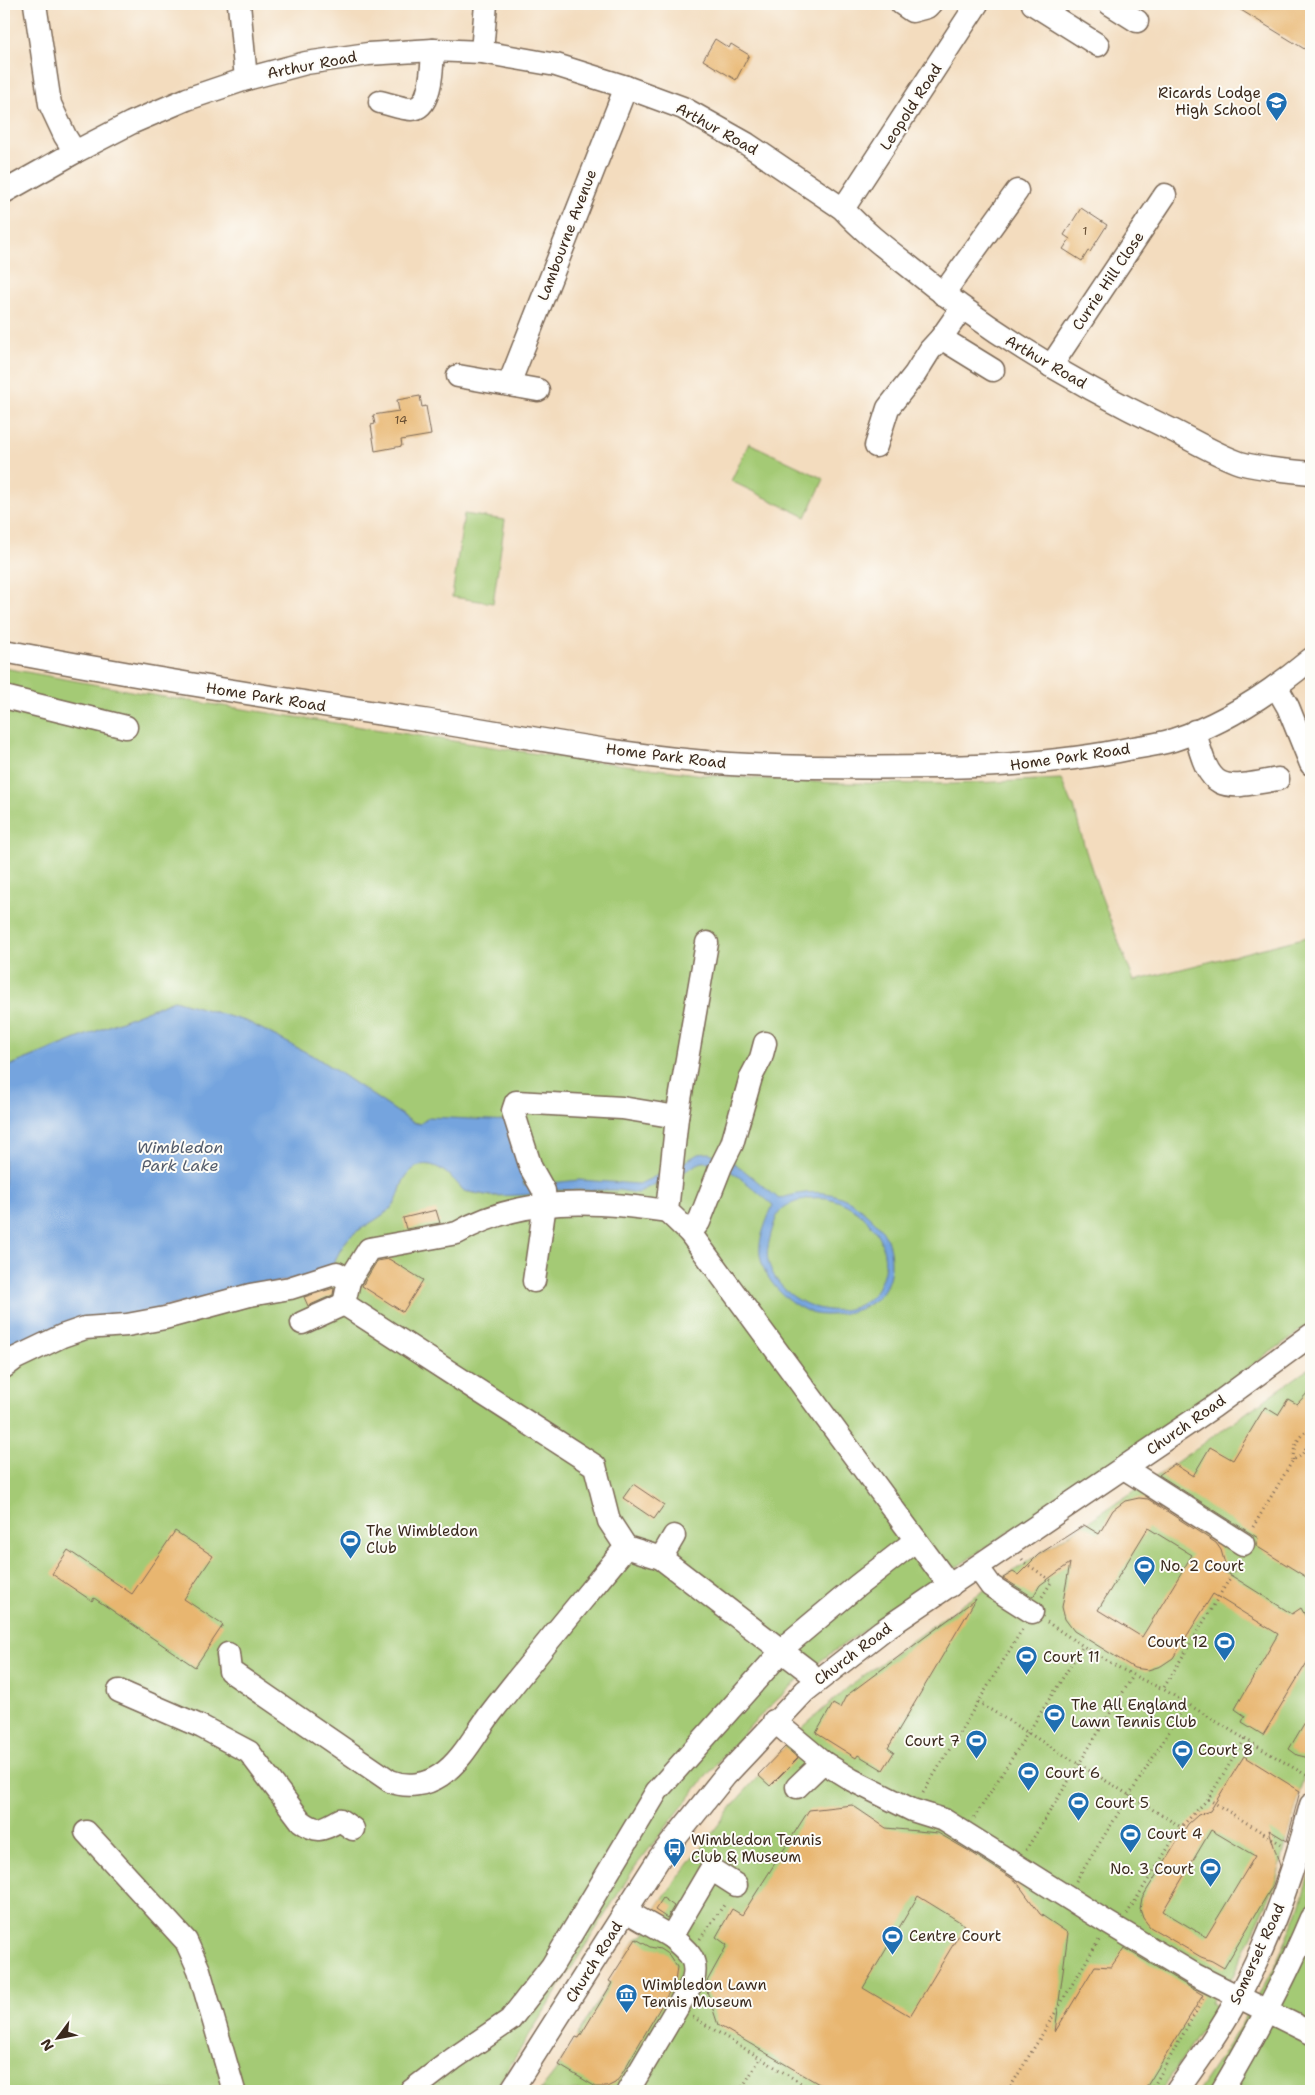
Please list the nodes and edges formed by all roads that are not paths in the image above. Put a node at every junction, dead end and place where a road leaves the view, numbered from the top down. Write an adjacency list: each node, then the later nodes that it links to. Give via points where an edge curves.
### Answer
1 (35, 4): 16 (street, via 50,104)
2 (239, 4): 13 (street)
3 (486, 4): 12 (street)
4 (902, 4): 5 (street, via 912,11)
5 (930, 4)
6 (977, 4): 20 (street, Leopold Road)
7 (1033, 4): 10 (street)
8 (1110, 4): 9 (street)
9 (1137, 21)
10 (1098, 45)
11 (433, 50): 12 (street, Arthur Road); 13 (street, Arthur Road, via 368,54 306,63); 15 (street, via 426,98 418,108)
12 (482, 52): 14 (street, Arthur Road, via 556,65)
13 (246, 79): 16 (street, Arthur Road, via 187,99)
14 (626, 87): 20 (street, Arthur Road, via 683,108 747,144); 27 (street, Lambourne Avenue)
15 (380, 102)
16 (75, 152): 18 (street, Arthur Road)
17 (1017, 191): 21 (street)
18 (4, 192)
19 (1165, 195): 24 (street, Currie Hill Close)
20 (843, 209): 21 (street, Arthur Road, via 855,223)
21 (943, 294): 22 (street, Arthur Road)
22 (962, 308): 23 (street); 24 (street, Arthur Road)
23 (942, 338): 25 (street); 29 (street, via 888,408)
24 (1051, 366): 30 (street, Arthur Road, via 1136,413 1239,462)
25 (993, 370)
26 (458, 376): 27 (street)
27 (509, 384): 28 (street)
28 (538, 390)
29 (876, 446)
30 (1311, 474)
31 (4, 651): 36 (street, Home Park Road, via 193,686 638,755 729,764 1004,766 1109,754 1172,740)
32 (1311, 659): 33 (street, Home Park Road)
33 (1276, 686): 36 (street, Home Park Road, via 1229,716); 37 (street)
34 (4, 697): 35 (street)
35 (126, 727)
36 (1195, 731): 38 (street, via 1201,756 1218,783 1242,786)
37 (1311, 764)
38 (1278, 779)
39 (707, 943): 41 (street)
40 (765, 1043): 44 (street, via 751,1076 732,1144 699,1222)
41 (677, 1118): 42 (street, via 622,1108 516,1102 514,1112 521,1137 531,1168 544,1191); 43 (street)
42 (545, 1204): 43 (street, via 613,1205); 45 (street, via 532,1254); 46 (street, via 508,1212 457,1233 368,1249)
43 (667, 1211): 44 (street)
44 (690, 1233): 53 (street)
45 (534, 1280)
46 (349, 1281): 47 (street); 50 (street, via 337,1273 290,1288 250,1295 165,1318 85,1328 16,1358)
47 (344, 1304): 48 (street); 55 (street, via 595,1466 608,1521)
48 (302, 1323)
49 (1307, 1346): 51 (street, Church Road)
50 (4, 1367)
51 (1124, 1468): 54 (street); 57 (street, Church Road)
52 (674, 1536): 56 (street)
53 (916, 1540): 58 (street); 60 (street)
54 (1243, 1544)
55 (626, 1546): 56 (street); 61 (street, via 453,1764 440,1776 418,1784 401,1785 379,1774 230,1671)
56 (661, 1558): 60 (street)
57 (978, 1568): 58 (street, Church Road); 59 (street, via 991,1586)
58 (950, 1586): 62 (street, Church Road)
59 (1032, 1612)
60 (782, 1651): 62 (street); 78 (street, via 657,1791 552,1966 510,2020)
61 (228, 1654)
62 (816, 1680): 64 (street, Church Road)
63 (119, 1691): 68 (street, via 202,1727 249,1752 301,1821 311,1828 322,1829 340,1820)
64 (774, 1721): 65 (street); 71 (street, Church Road, via 660,1857)
65 (823, 1762): 66 (street); 74 (street, via 912,1810 944,1820 1113,1926)
66 (797, 1787)
67 (1311, 1805): 74 (street, Somerset Road, via 1280,1907)
68 (353, 1828)
69 (86, 1832): 77 (street, via 186,1941 199,1970)
70 (736, 1885): 73 (street, via 711,1869)
71 (626, 1911): 73 (street); 79 (street, Church Road)
72 (1311, 1918): 75 (street)
73 (671, 1937): 80 (street, via 695,1963 693,1981)
74 (1238, 1996): 75 (street); 81 (street, Somerset Road)
75 (1268, 2011): 76 (street); 82 (street)
76 (1311, 2033)
77 (234, 2091)
78 (411, 2091)
79 (510, 2091)
80 (628, 2091)
81 (1177, 2091)
82 (1222, 2091)

